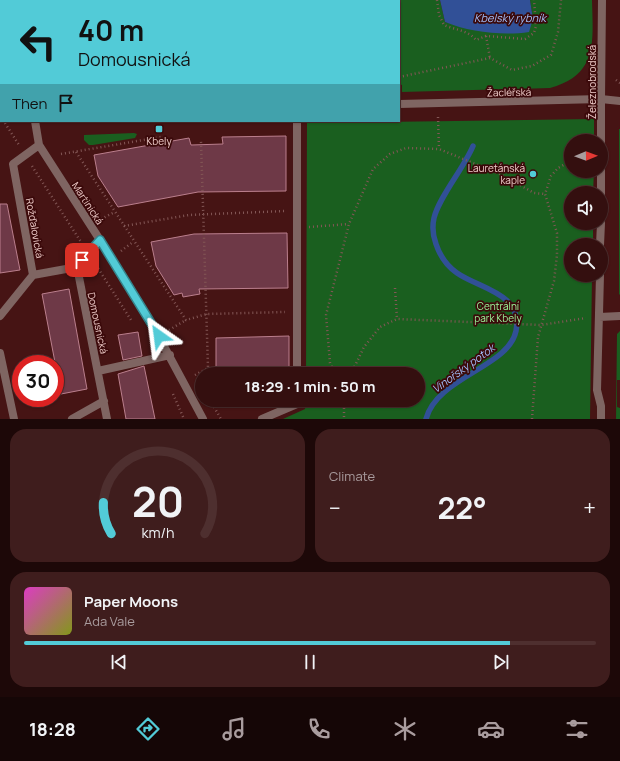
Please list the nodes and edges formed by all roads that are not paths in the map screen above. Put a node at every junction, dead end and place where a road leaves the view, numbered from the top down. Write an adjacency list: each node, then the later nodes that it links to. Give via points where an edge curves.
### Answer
1 (602, 0): 2 (street, Železnobrodská)
2 (601, 99): 3 (street, Žacléřská); 4 (street, Žacléřská); 8 (street, Železnobrodská)
3 (620, 101)
4 (400, 104)
5 (35, 122): 7 (street, Martinická)
6 (297, 122): 18 (street)
7 (39, 145): 9 (street, Martinická); 11 (street, Rožďalovická, via 13,164)
8 (601, 186)
9 (100, 240): 10 (street); 17 (street, Martinická)
10 (76, 267): 11 (street); 19 (street, Domousnická)
11 (33, 275): 13 (street)
12 (600, 282): 15 (street)
13 (0, 316)
14 (620, 316): 15 (street)
15 (599, 317): 27 (street, via 597,390)
16 (0, 353): 22 (street)
17 (170, 356): 19 (street); 25 (street, Martinická)
18 (297, 367)
19 (98, 371): 20 (street, Domousnická)
20 (104, 401): 23 (street); 24 (street, Domousnická)
21 (290, 407): 26 (street)
22 (14, 419)
23 (72, 419)
24 (107, 419)
25 (203, 419)
26 (262, 419)
27 (601, 419)

